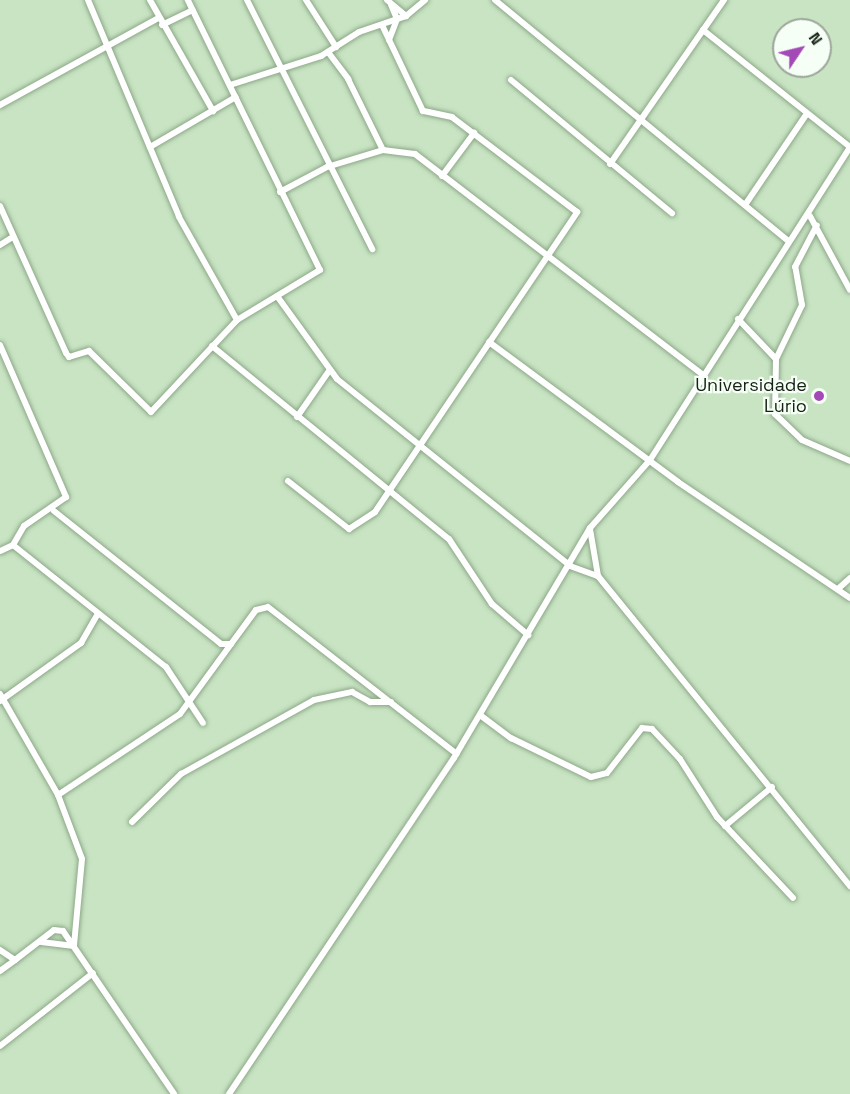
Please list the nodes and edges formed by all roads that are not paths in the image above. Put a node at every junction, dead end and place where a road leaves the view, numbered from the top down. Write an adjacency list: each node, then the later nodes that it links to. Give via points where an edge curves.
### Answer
1 (88, 0): 18 (street)
2 (150, 0): 12 (street)
3 (188, 0): 10 (street)
4 (247, 0): 21 (street)
5 (306, 0): 19 (street)
6 (425, 0): 11 (street)
7 (496, 0): 28 (street)
8 (724, 0): 16 (street)
9 (389, 2): 11 (street); 13 (street)
10 (193, 10): 15 (street); 23 (street)
11 (406, 16): 13 (street)
12 (158, 18): 15 (street); 18 (street)
13 (397, 20): 14 (street); 17 (street)
14 (382, 25): 17 (street); 19 (street)
15 (162, 26): 26 (street)
16 (704, 30): 27 (street); 28 (street)
17 (389, 41): 29 (street, via 423,111 452,117)
18 (108, 44): 25 (street); 30 (street)
19 (336, 47): 20 (street)
20 (328, 52): 21 (street); 31 (street, via 348,79)
21 (280, 69): 23 (street); 33 (street)
22 (511, 80): 32 (street)
23 (230, 85): 24 (street)
24 (236, 97): 26 (street); 35 (street)
25 (0, 105)
26 (213, 111): 30 (street)
27 (806, 115): 36 (street); 42 (street, via 850,147)
28 (642, 119): 32 (street); 36 (street)
29 (474, 133): 34 (street); 45 (street, via 577,212)
30 (150, 147): 49 (street, via 186,230)
31 (383, 150): 33 (street); 34 (street, via 405,150)
32 (610, 164): 38 (street)
33 (327, 167): 35 (street); 44 (street)
34 (442, 176): 45 (street)
35 (280, 192): 47 (street, via 320,270)
36 (745, 205): 42 (street)
37 (0, 206): 41 (street)
38 (672, 213)
39 (810, 216): 40 (street)
40 (817, 225): 46 (street); 53 (street, via 795,267 802,304)
41 (13, 237): 43 (street); 52 (street, via 69,357 89,351 151,412)
42 (788, 241): 48 (street)
43 (0, 245)
44 (372, 249)
45 (548, 258): 50 (street); 55 (street)
46 (850, 290)
47 (277, 296): 49 (street); 54 (street)
48 (738, 318): 53 (street); 55 (street)
49 (237, 320): 52 (street)
50 (489, 342): 57 (street); 58 (street)
51 (0, 345): 62 (street, via 66,497)
52 (212, 346): 56 (street)
53 (776, 359): 59 (street, via 775,414 802,440)
54 (329, 371): 56 (street); 57 (street)
55 (702, 375): 58 (street)
56 (297, 417): 61 (street)
57 (419, 444): 61 (street); 66 (street)
58 (650, 460): 63 (street); 69 (street)
59 (850, 461)
60 (288, 481): 61 (street, via 349,529 375,512)
61 (389, 491): 72 (street, via 449,539 492,604)
62 (54, 511): 64 (street, via 24,526); 73 (street, via 221,645)
63 (590, 528): 66 (street); 67 (street)
64 (14, 545): 65 (street); 71 (street)
65 (0, 551)
66 (570, 566): 67 (street); 72 (street)
67 (598, 576): 80 (street)
68 (850, 578): 69 (street)
69 (839, 588): 70 (street)
70 (850, 598)
71 (98, 614): 74 (street, via 81,643); 75 (street, via 166,666)
72 (528, 635): 77 (street)
73 (231, 644): 75 (street); 76 (street, via 265,605)
74 (1, 698): 81 (street)
75 (189, 701): 78 (street); 81 (street, via 180,714)
76 (396, 702): 79 (street); 82 (street, via 370,702 352,692 314,700 181,774)
77 (480, 715): 79 (street); 83 (street, via 511,738 591,777 607,773 648,727 680,759)
78 (203, 723)
79 (457, 754): 94 (street)
80 (772, 787): 83 (street); 84 (street)
81 (58, 795): 87 (street, via 82,859)
82 (132, 822)
83 (725, 826): 85 (street)
84 (850, 886)
85 (793, 898)
86 (40, 942): 87 (street); 87 (street, via 54,930 63,931); 89 (street)
87 (74, 946): 91 (street)
88 (0, 950): 89 (street)
89 (15, 960): 90 (street)
90 (0, 971)
91 (93, 973): 92 (street); 93 (street)
92 (0, 1046)
93 (174, 1094)
94 (229, 1094)

